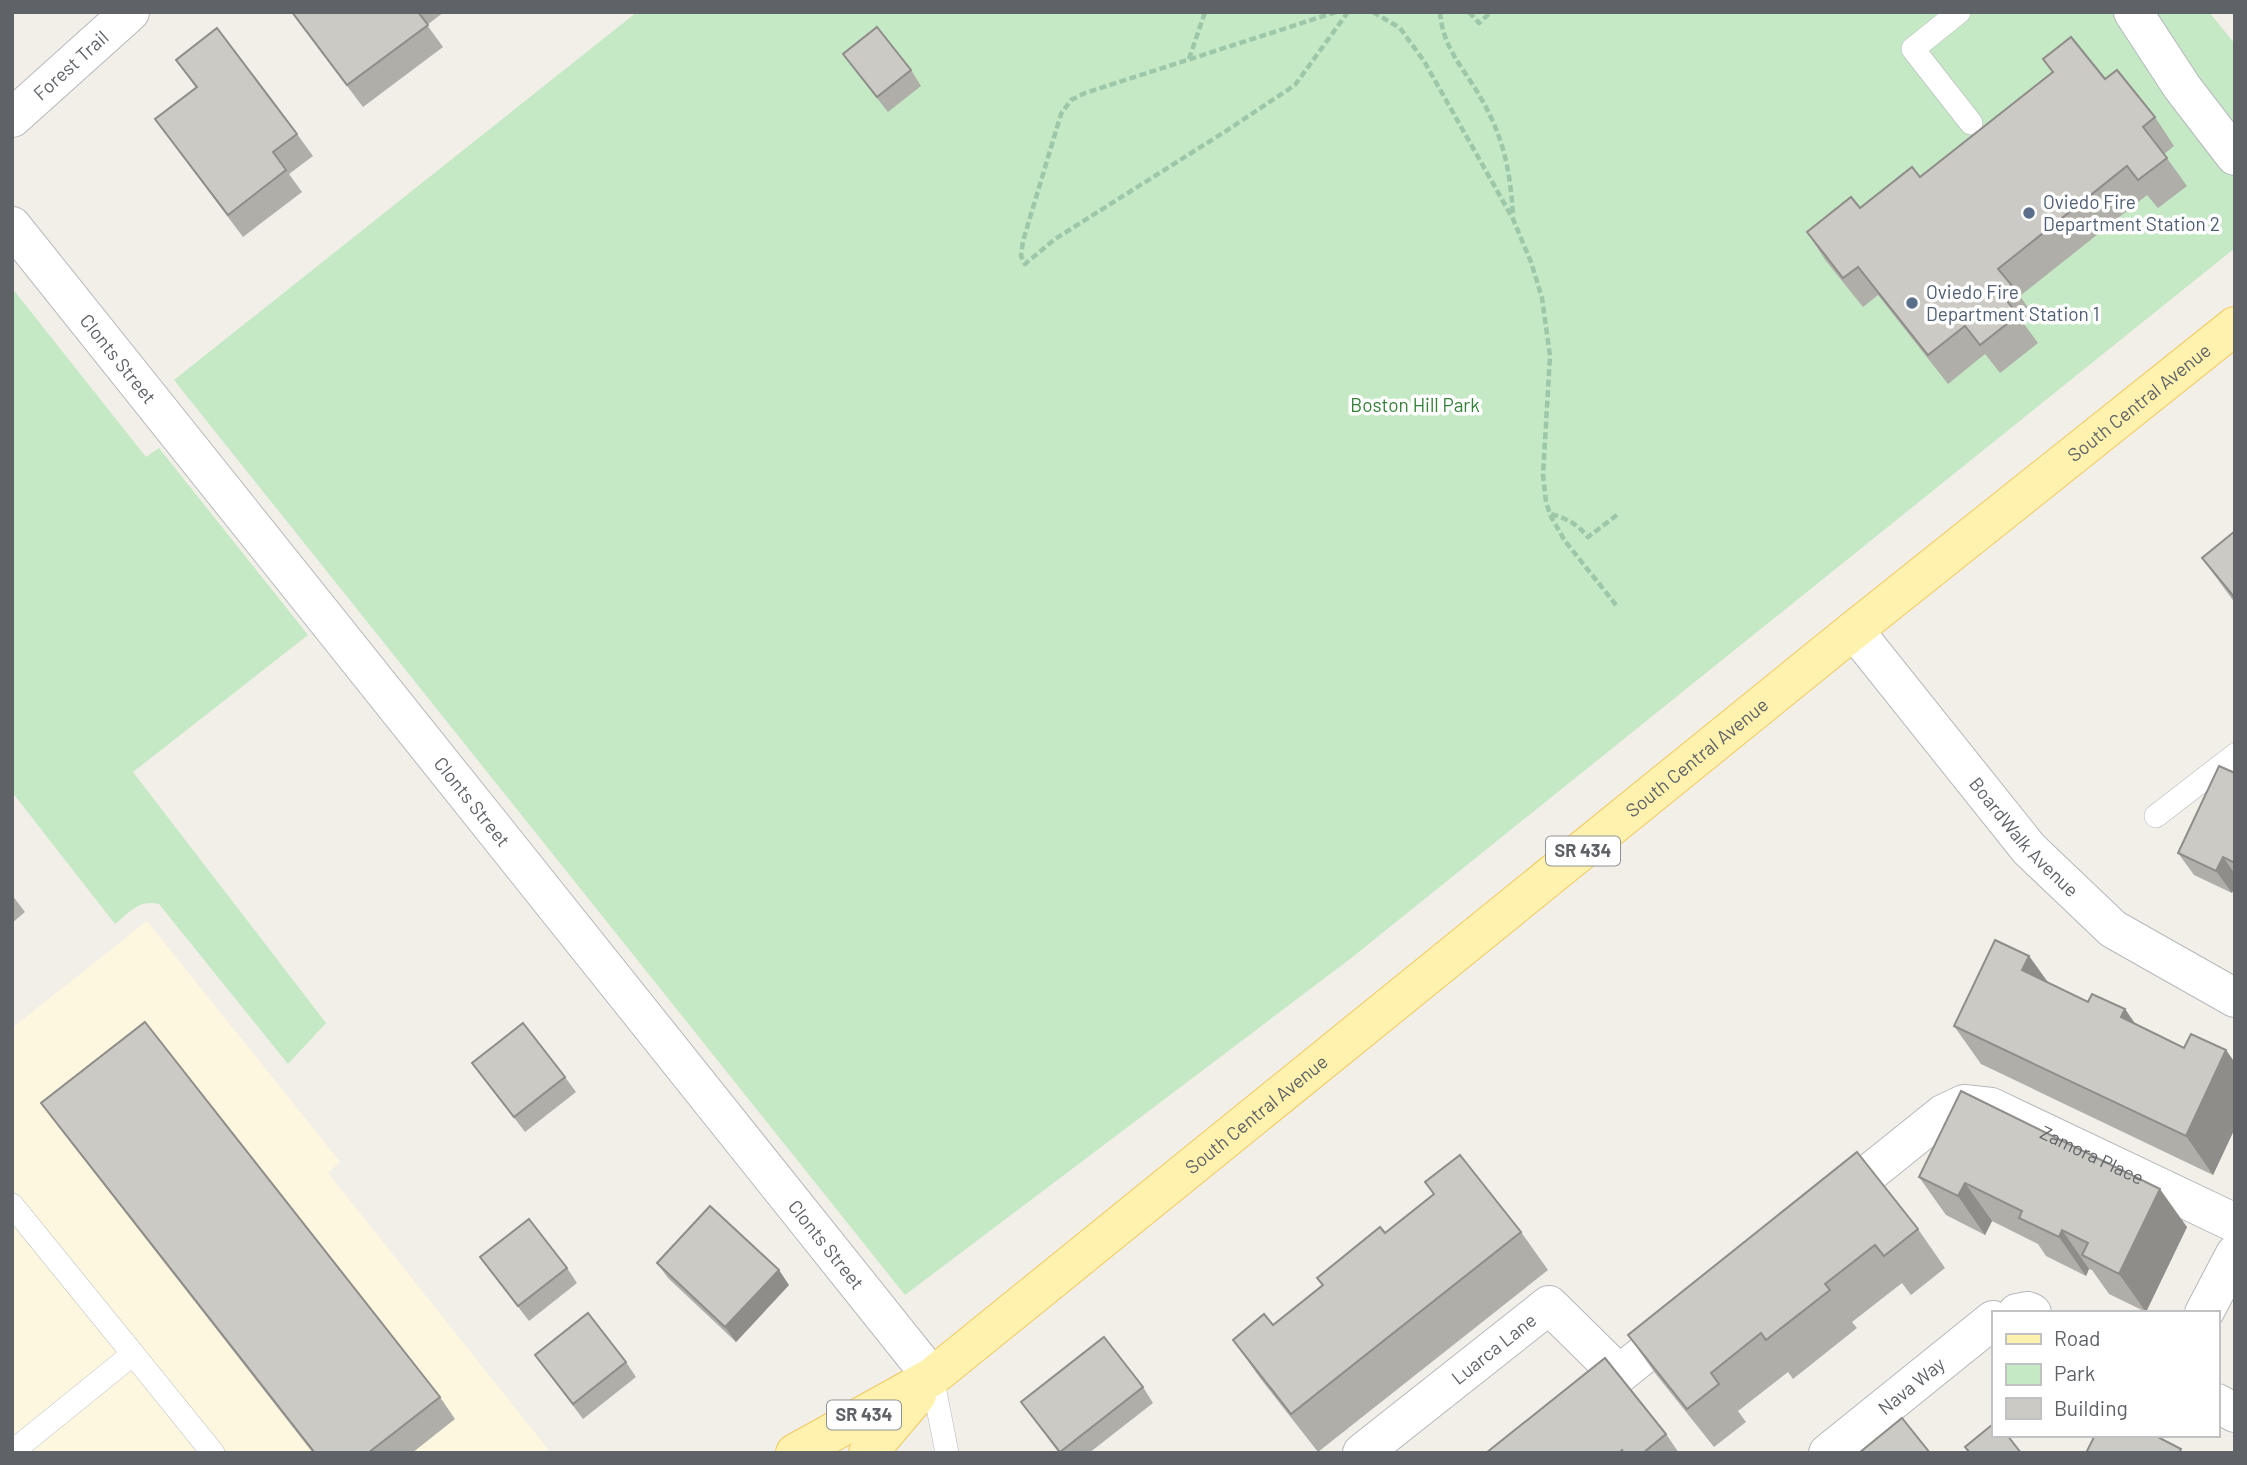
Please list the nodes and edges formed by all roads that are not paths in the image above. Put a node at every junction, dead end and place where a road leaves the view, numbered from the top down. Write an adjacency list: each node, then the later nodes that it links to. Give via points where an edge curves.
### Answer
1 (130, 12): 4 (street, Forest Trail)
2 (1959, 12): 5 (lane, via 1913,50)
3 (2133, 12): 6 (street, via 2182,88)
4 (12, 118)
5 (1971, 123)
6 (2235, 156)
7 (12, 226): 22 (street, Clonts Street)
8 (2235, 326): 9 (main road, South Central Avenue / SR 434)
9 (1854, 630): 12 (street, BoardWalk Avenue, via 2029,849 2113,929); 22 (main road, South Central Avenue / SR 434)
10 (2235, 755): 11 (lane)
11 (2156, 816)
12 (2235, 998)
13 (12, 1205): 20 (lane)
14 (2235, 1223): 15 (street, Zamora Place, via 1991,1107 1964,1104 1943,1114)
15 (1803, 1227)
16 (2235, 1254): 18 (street)
17 (1706, 1305): 21 (street)
18 (2205, 1311)
19 (1992, 1321): 32 (street, Nava Way)
20 (134, 1354): 25 (lane); 26 (lane)
21 (1619, 1374): 30 (street, Luarca Lane, via 1549,1305); 31 (street)
22 (932, 1377): 27 (main road, South Central Avenue / SR 434); 28 (main road, South Central Avenue / SR 434); 29 (lane)
23 (2219, 1404): 24 (street)
24 (2235, 1413)
25 (12, 1452)
26 (214, 1453)
27 (795, 1453)
28 (868, 1453)
29 (947, 1453)
30 (1362, 1453)
31 (1521, 1453)
32 (1828, 1453)

